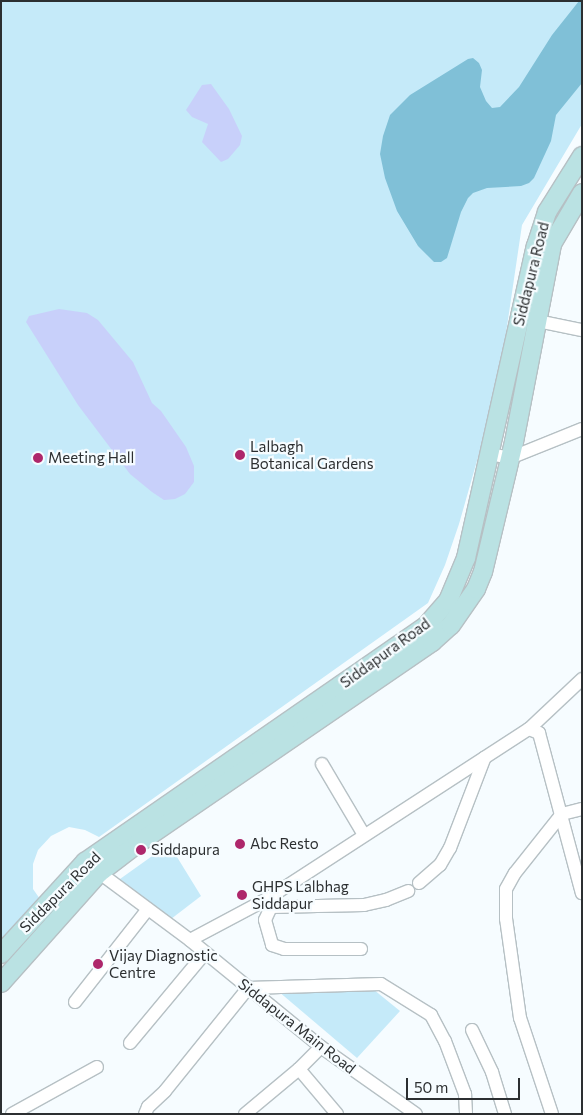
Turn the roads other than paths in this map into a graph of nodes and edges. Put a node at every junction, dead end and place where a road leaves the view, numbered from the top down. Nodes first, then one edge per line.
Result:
1 (582, 156) edge
2 (582, 193) edge
3 (538, 321) junction
4 (582, 330) edge
5 (582, 429) edge
6 (490, 454) junction
7 (510, 458) junction
8 (582, 679) edge
9 (530, 729) junction
10 (485, 757) junction
11 (322, 764) dead end
12 (582, 808) edge
13 (562, 814) junction
14 (364, 835) junction
15 (85, 862) junction
16 (99, 873) junction
17 (419, 883) dead end
18 (408, 891) dead end
19 (582, 893) edge
20 (266, 905) junction
21 (148, 909) junction
22 (190, 940) junction
23 (361, 949) dead end
24 (205, 953) junction
25 (1, 954) edge
26 (1, 983) edge
27 (248, 988) junction
28 (75, 1002) dead end
29 (472, 1030) dead end
30 (130, 1043) dead end
31 (321, 1047) junction
32 (97, 1067) dead end
33 (299, 1069) junction
34 (12, 1114) edge
35 (146, 1114) edge
36 (245, 1114) edge
37 (337, 1114) edge
38 (416, 1114) edge
39 (466, 1114) edge
40 (506, 1114) edge
41 (552, 1114) edge

1 - 6 main road, Siddapura Road
2 - 3 main road, Siddapura Road
3 - 4 street
3 - 7 main road, Siddapura Road
5 - 7 street
6 - 7 street
6 - 15 main road, Siddapura Road
7 - 16 main road, Siddapura Road
8 - 9 street
9 - 10 street
9 - 13 street
10 - 14 street
10 - 17 street
11 - 14 street
12 - 13 street
13 - 19 street
13 - 41 street
14 - 20 street
15 - 16 street, Siddapura Main Road
15 - 25 main road, Siddapura Road
16 - 21 street, Siddapura Main Road
16 - 26 main road, Siddapura Road
18 - 20 street
20 - 22 street
20 - 23 street
21 - 22 street, Siddapura Main Road
21 - 28 street
22 - 24 street, Siddapura Main Road
24 - 27 street, Siddapura Main Road
24 - 30 street
27 - 31 street, Siddapura Main Road
27 - 35 street
27 - 39 street
29 - 40 street
31 - 33 street
31 - 38 street, Siddapura Main Road
32 - 34 street
33 - 36 street
33 - 37 street

